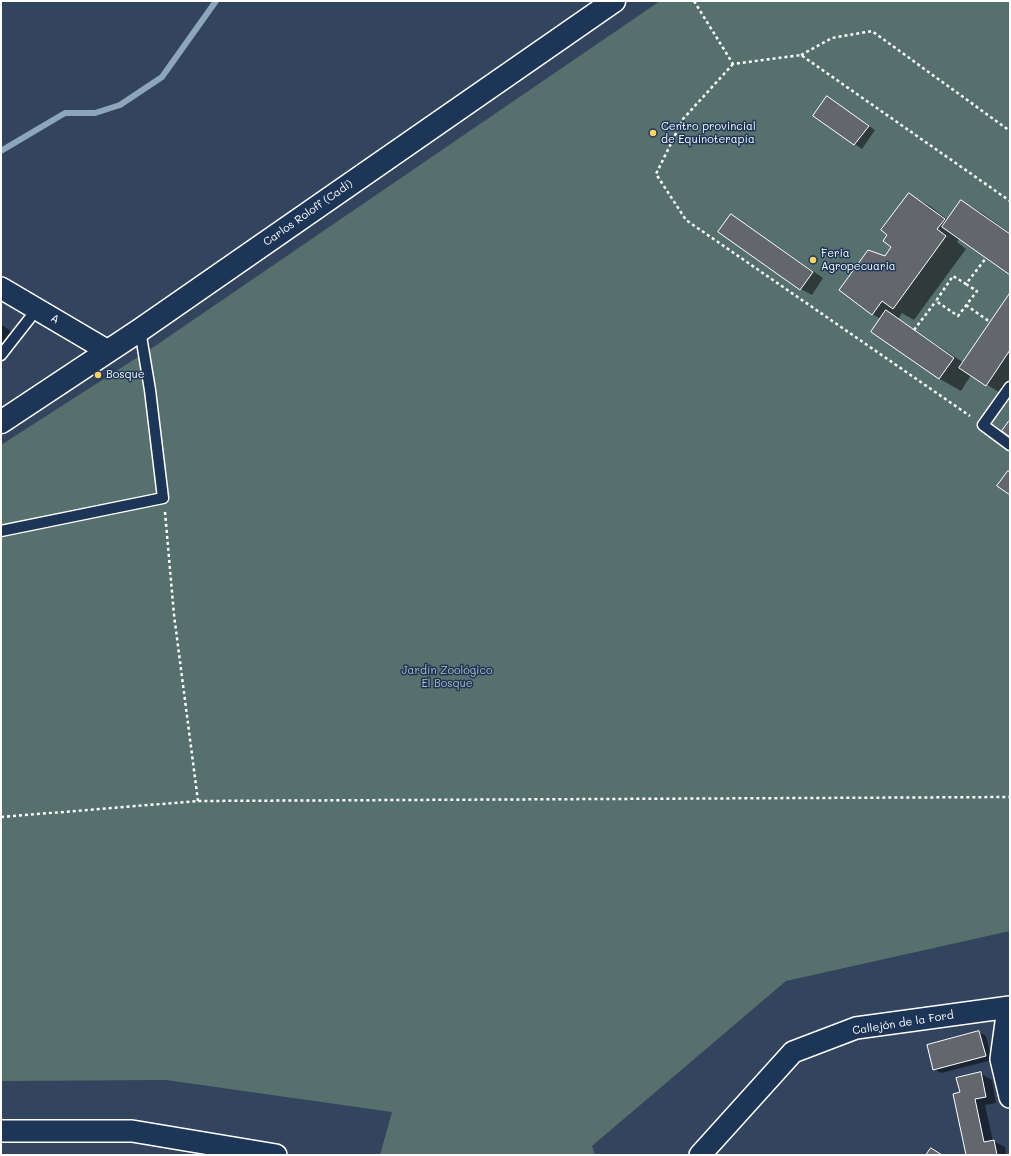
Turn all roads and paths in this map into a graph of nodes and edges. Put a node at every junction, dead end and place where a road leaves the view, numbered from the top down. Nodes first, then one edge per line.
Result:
1 (614, 1) edge
2 (694, 1) edge
3 (801, 55) junction
4 (733, 64) junction
5 (1010, 131) edge
6 (1010, 201) edge
7 (986, 258) dead end
8 (966, 284) junction
9 (1, 288) edge
10 (936, 301) junction
11 (966, 305) junction
12 (37, 309) junction
13 (990, 322) dead end
14 (140, 330) junction
15 (914, 330) dead end
16 (108, 351) junction
17 (1, 355) edge
18 (1010, 387) edge
19 (1, 422) edge
20 (983, 426) junction
21 (1010, 445) edge
22 (163, 498) junction
23 (1, 531) edge
24 (1010, 797) edge
25 (198, 801) junction
26 (1, 817) edge
27 (1009, 1008) edge
28 (1010, 1097) edge
29 (1, 1131) edge
30 (276, 1155) edge
31 (700, 1155) edge

1 - 14 street, Carlos Roloff (Cadí)
2 - 4 path
3 - 4 path
3 - 5 path
3 - 6 path
4 - 20 path
7 - 8 path
8 - 10 path
8 - 11 path
9 - 12 street, A
10 - 11 path
10 - 15 path
11 - 13 path
12 - 16 street, A
12 - 17 lane
14 - 16 street, Carlos Roloff (Cadí)
14 - 22 lane
16 - 19 street, Carlos Roloff (Cadí)
18 - 20 lane
20 - 21 lane
22 - 23 lane
22 - 25 path
24 - 25 path
25 - 26 path
27 - 28 street
27 - 31 street, Callejón de la Ford
29 - 30 street

